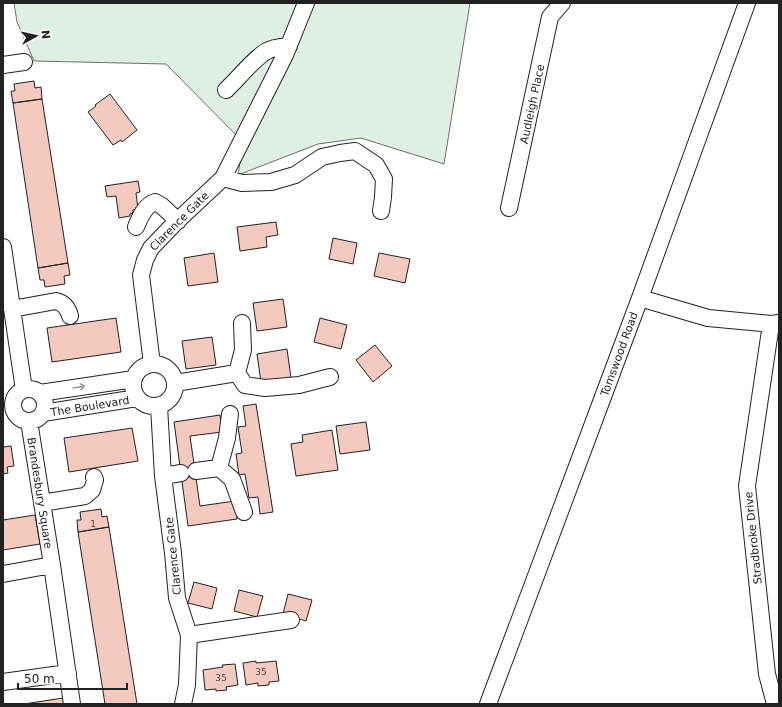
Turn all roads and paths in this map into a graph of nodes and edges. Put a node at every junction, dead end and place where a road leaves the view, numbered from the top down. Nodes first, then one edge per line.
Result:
1 (306, 3) edge
2 (562, 3) edge
3 (747, 3) edge
4 (289, 46) junction
5 (24, 62) dead end
6 (3, 65) edge
7 (226, 90) dead end
8 (223, 178) junction
9 (509, 208) dead end
10 (381, 211) dead end
11 (178, 221) junction
12 (136, 227) dead end
13 (3, 247) edge
14 (640, 298) junction
15 (12, 309) junction
16 (70, 316) dead end
17 (242, 323) dead end
18 (775, 324) edge
19 (152, 364) junction
20 (237, 373) junction
21 (330, 377) dead end
22 (134, 378) junction
23 (175, 383) junction
24 (40, 393) junction
25 (14, 395) edge
26 (137, 398) junction
27 (159, 406) junction
28 (43, 413) junction
29 (230, 414) dead end
30 (17, 419) edge
31 (219, 468) junction
32 (163, 476) junction
33 (94, 477) dead end
34 (42, 503) junction
35 (244, 512) dead end
36 (52, 565) junction
37 (3, 574) edge
38 (291, 620) dead end
39 (189, 635) junction
40 (68, 673) junction
41 (3, 682) edge
42 (72, 704) edge
43 (182, 704) edge
44 (488, 704) edge
45 (776, 704) edge

1 - 4 street, Clarence Gate
2 - 9 street, Audleigh Place
3 - 14 street, Tomswood Road
4 - 7 street
4 - 8 street, Clarence Gate
5 - 6 street
8 - 10 street
8 - 11 street, Clarence Gate
11 - 12 street
11 - 19 street, Clarence Gate
13 - 15 street
14 - 18 street
14 - 44 street, Tomswood Road
15 - 16 street
15 - 25 street
17 - 20 street
18 - 45 street, Stradbroke Drive
19 - 22 street
19 - 23 street
20 - 21 street
20 - 23 street
24 -> 22 street, The Boulevard
22 - 26 street
23 - 27 street
24 - 25 street
24 - 28 street
25 - 30 street
26 - 27 street
26 - 28 street, The Boulevard
27 - 32 street, Clarence Gate
28 - 30 street
29 - 31 street
30 - 34 street, Brandesbury Square
31 - 32 street
31 - 35 street
32 - 39 street, Clarence Gate
33 - 34 street
34 - 36 street, Brandesbury Square
36 - 37 street
36 - 40 street, Brandesbury Square
38 - 39 street
39 - 43 street, Clarence Gate
40 - 41 street
40 - 42 street, Brandesbury Square

